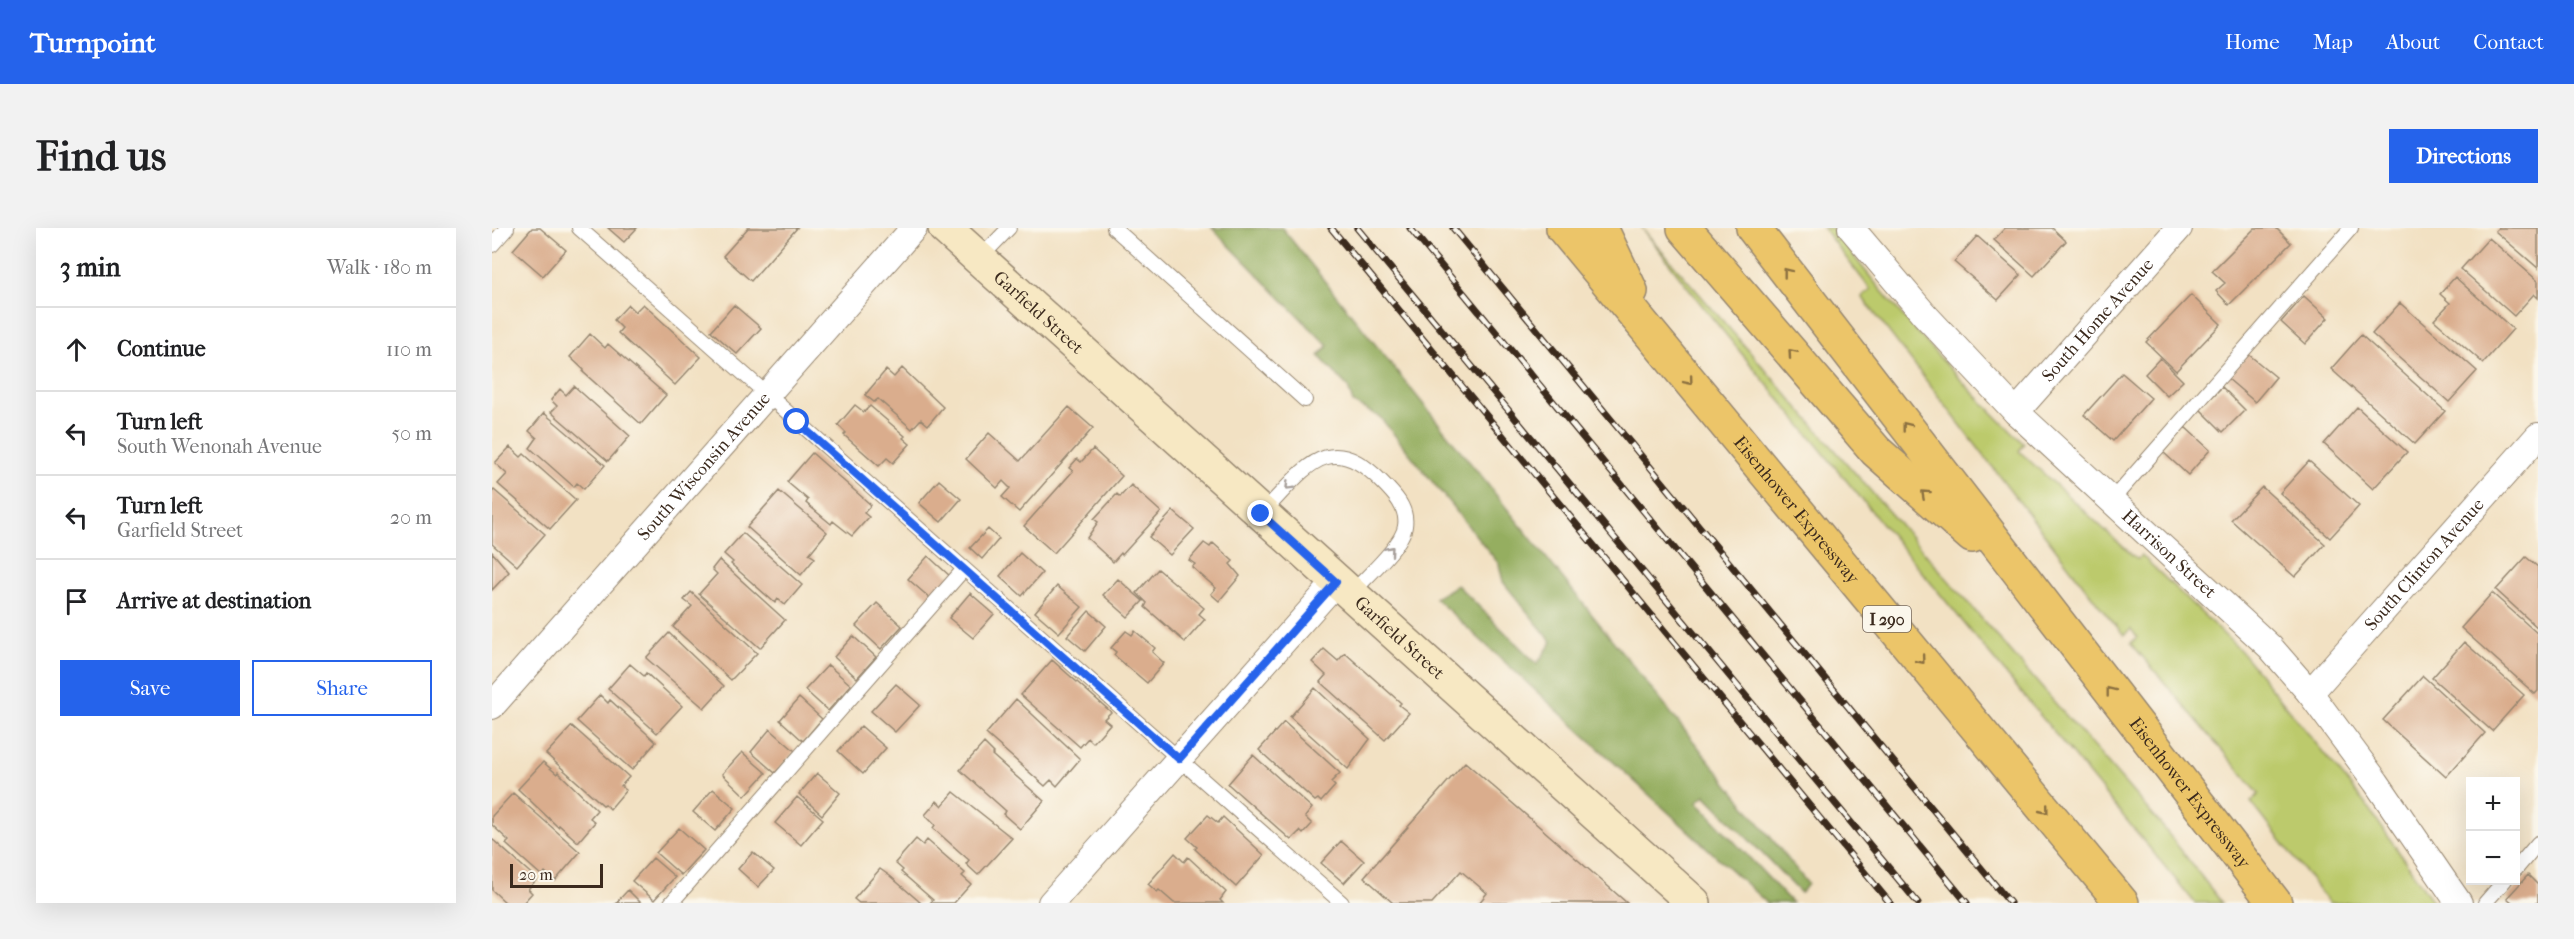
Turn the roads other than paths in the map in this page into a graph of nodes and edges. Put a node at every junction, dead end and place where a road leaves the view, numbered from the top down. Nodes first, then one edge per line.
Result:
1 (507, 228) edge
2 (579, 228) edge
3 (914, 228) edge
4 (945, 228) edge
5 (1009, 228) edge
6 (1114, 228) edge
7 (1563, 228) edge
8 (1601, 228) edge
9 (1684, 228) edge
10 (1753, 228) edge
11 (2179, 228) edge
12 (2351, 228) edge
13 (1854, 229) edge
14 (492, 245) edge
15 (979, 259) junction
16 (1652, 336) junction
17 (767, 395) junction
18 (1305, 399) dead end
19 (2016, 412) junction
20 (2538, 436) edge
21 (2111, 501) junction
22 (1261, 514) junction
23 (964, 569) junction
24 (1344, 588) junction
25 (2032, 589) junction
26 (2310, 693) junction
27 (492, 706) edge
28 (1179, 759) junction
29 (2538, 843) edge
30 (2520, 864) edge
31 (2501, 885) edge
32 (671, 903) edge
33 (1051, 903) edge
34 (1342, 903) edge
35 (1694, 903) edge
36 (2122, 903) edge
37 (2275, 903) edge
38 (2459, 903) edge
39 (2485, 903) edge

1 - 14 lane
2 - 17 lane
3 - 17 street, South Wisconsin Avenue
4 - 15 street, Garfield Street
5 - 15 lane
6 - 18 lane
7 - 16 highway, Eisenhower Expressway / I 290
8 - 16 highway
25 -> 9 highway
25 -> 10 highway, Eisenhower Expressway
11 - 19 street, South Home Avenue
12 - 21 lane
13 - 19 street, Harrison Street
15 - 22 street, Garfield Street
16 -> 36 highway, Eisenhower Expressway / I 290
17 - 23 lane
17 - 27 street, South Wisconsin Avenue
19 - 21 street, Harrison Street
20 - 26 street, South Clinton Avenue
21 - 26 street, Harrison Street
22 - 24 street, Garfield Street
24 -> 22 lane
23 - 28 lane
23 - 32 lane
24 - 28 street
24 - 35 street, Garfield Street
37 -> 25 highway, Eisenhower Expressway
26 - 38 street, Harrison Street
28 - 33 street
28 - 34 lane
29 - 30 lane
31 - 39 lane

